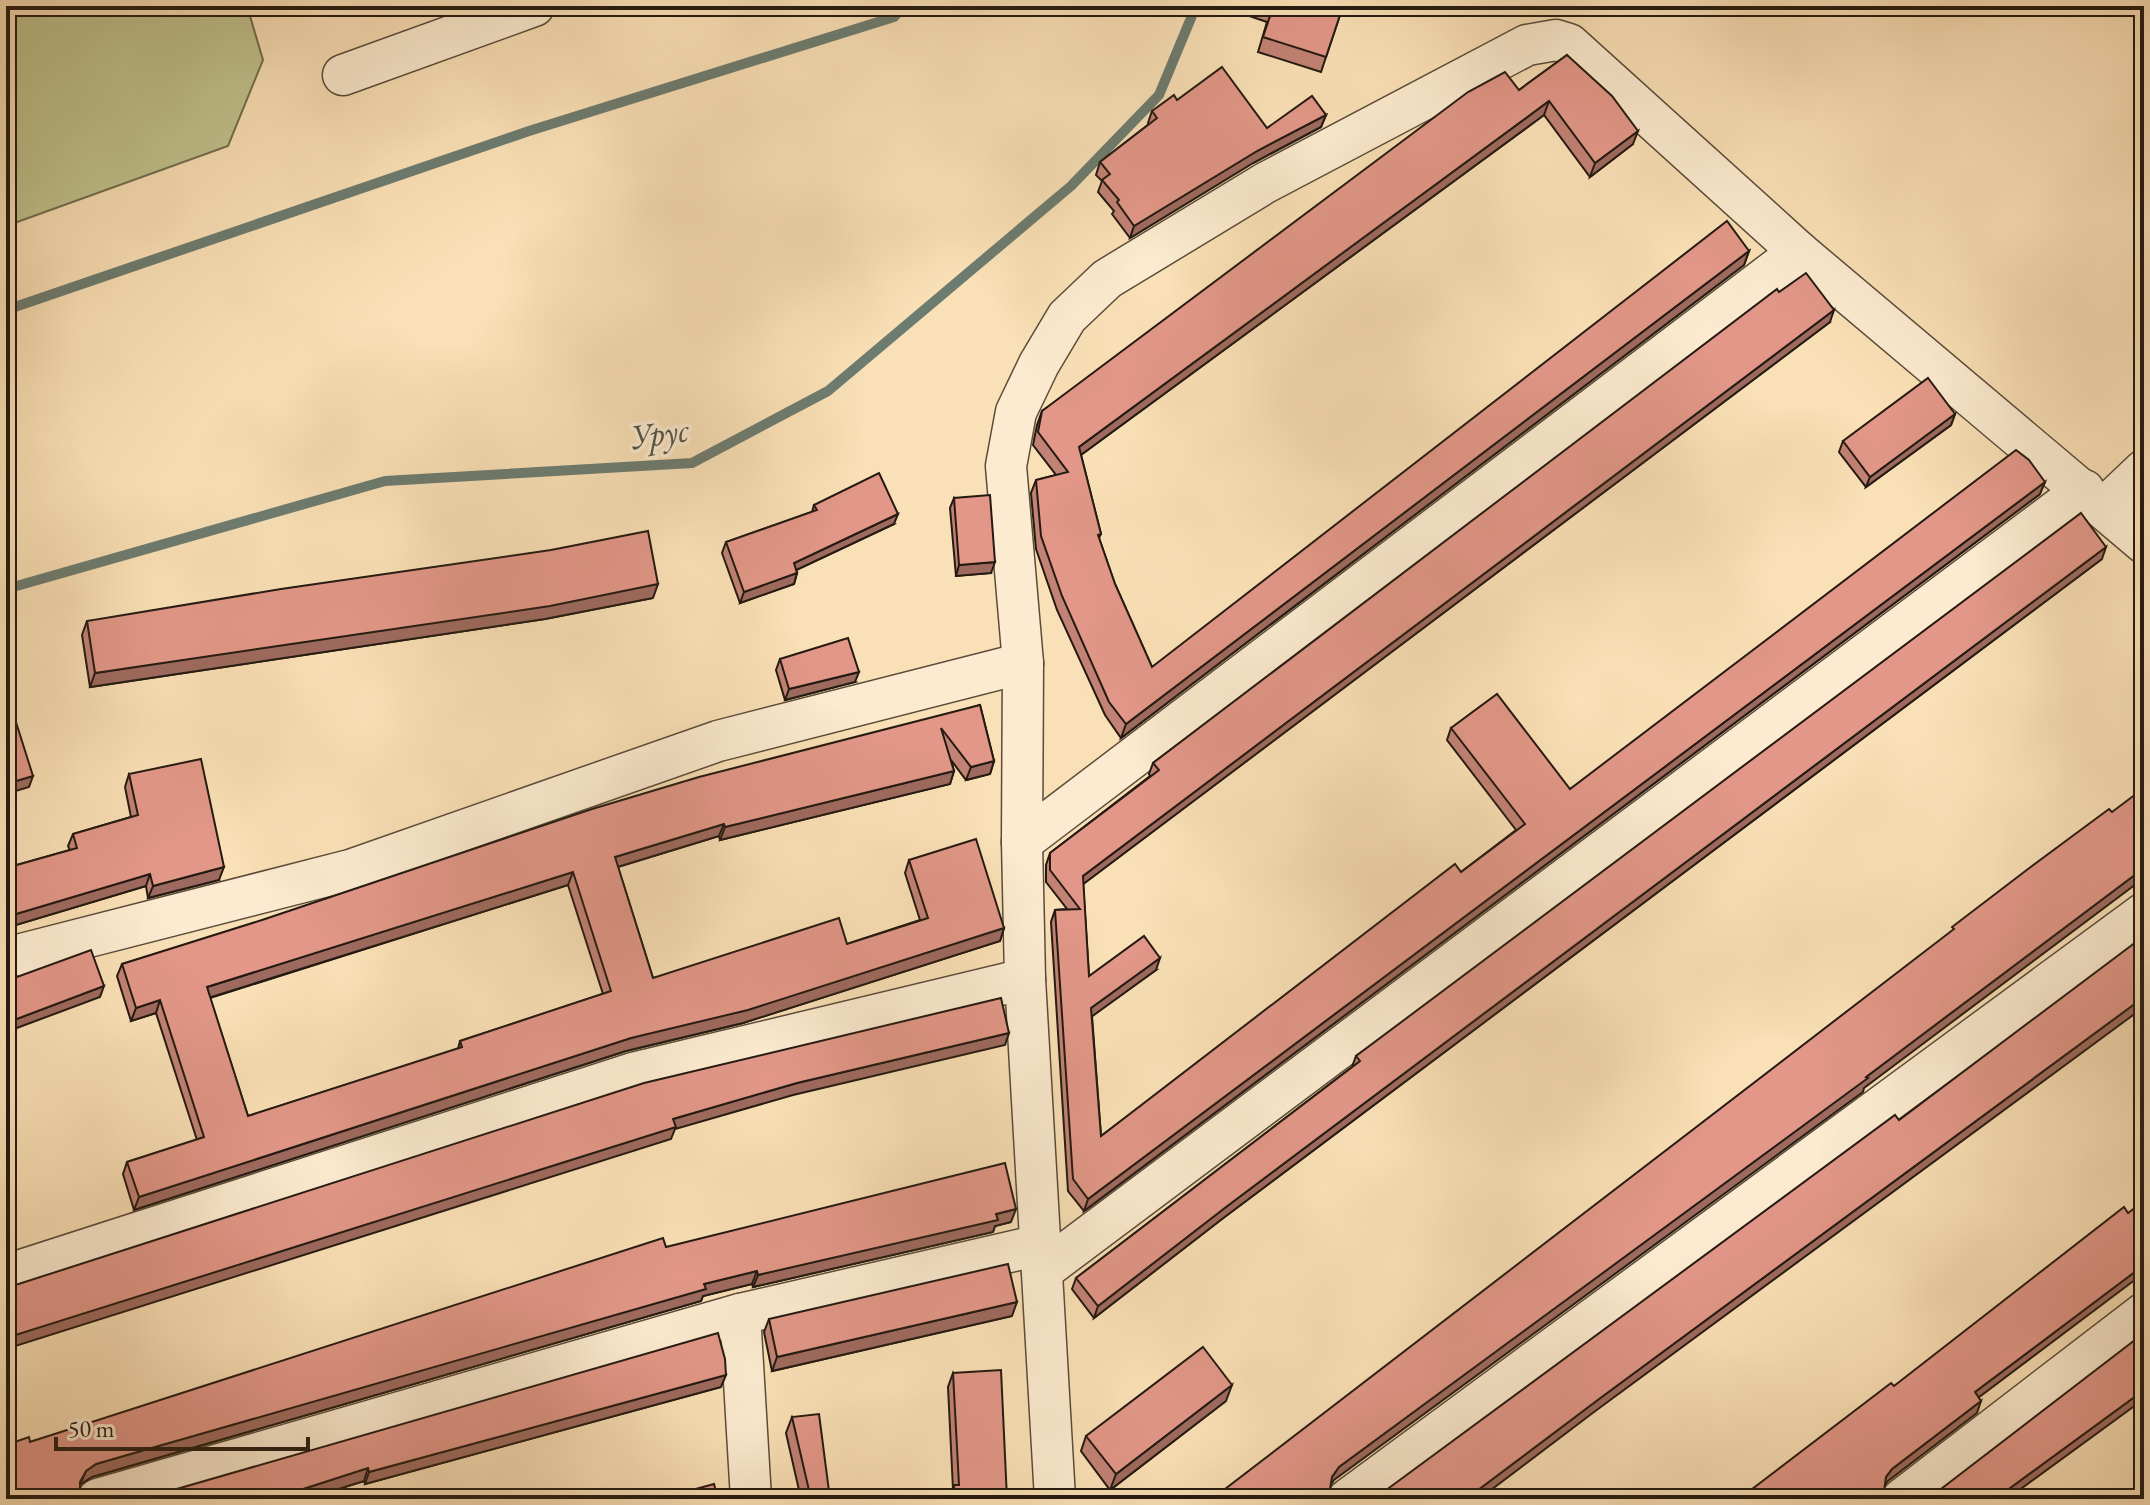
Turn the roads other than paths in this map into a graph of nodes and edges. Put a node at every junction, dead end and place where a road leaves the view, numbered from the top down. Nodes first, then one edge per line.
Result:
1 (534, 6) edge
2 (343, 75) dead end
3 (1799, 252) junction
4 (2144, 470) edge
5 (2094, 499) junction
6 (2144, 543) edge
7 (1023, 663) junction
8 (1022, 842) junction
9 (2144, 913) edge
10 (6, 958) edge
11 (1025, 979) junction
12 (1041, 1258) junction
13 (6, 1275) edge
14 (2144, 1313) edge
15 (740, 1314) junction
16 (98, 1499) edge
17 (751, 1499) edge
18 (1055, 1499) edge
19 (1348, 1499) edge
20 (1902, 1499) edge

1 - 2 street
3 - 5 street
3 - 7 street
3 - 8 street
4 - 5 street
5 - 6 street
5 - 12 street
7 - 8 street
7 - 10 street
8 - 11 street
9 - 19 street
11 - 12 street
11 - 13 street
12 - 15 street
12 - 18 street
14 - 20 street
15 - 16 street
15 - 17 street

